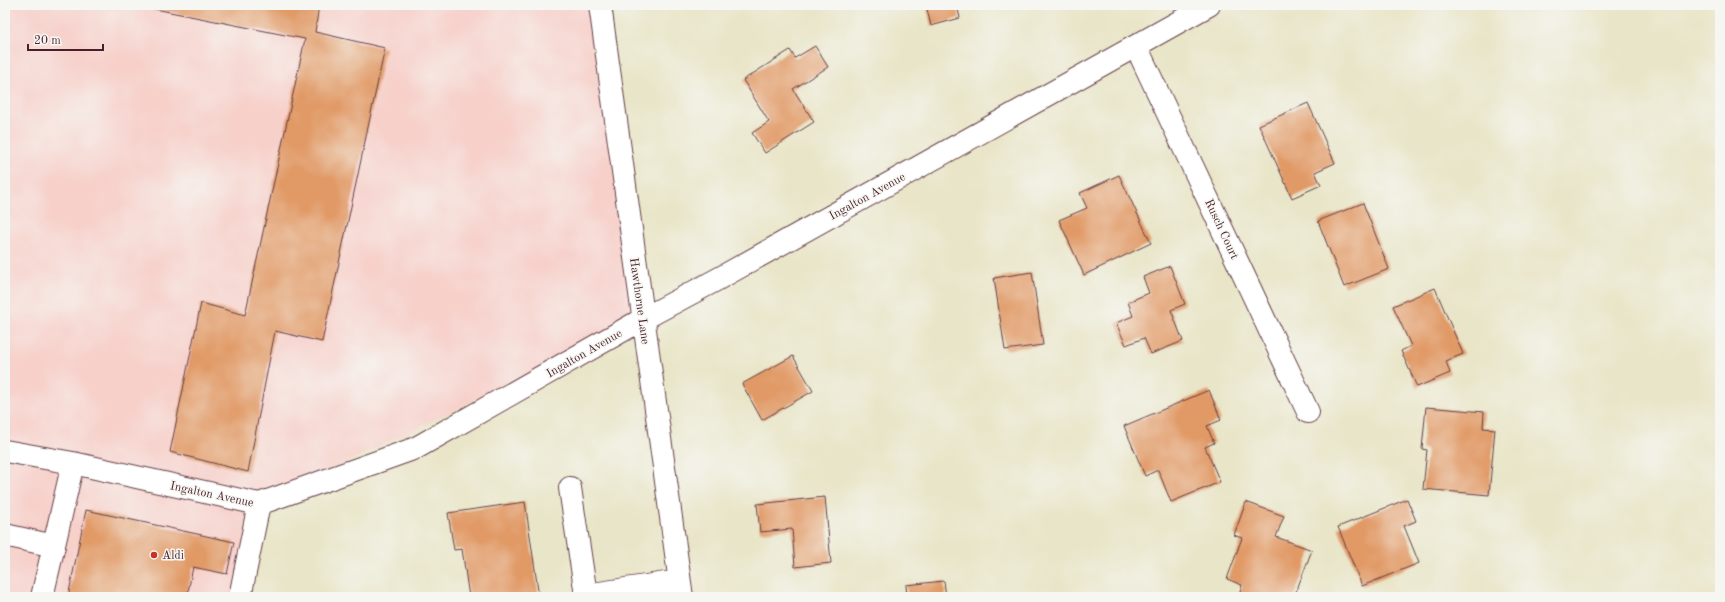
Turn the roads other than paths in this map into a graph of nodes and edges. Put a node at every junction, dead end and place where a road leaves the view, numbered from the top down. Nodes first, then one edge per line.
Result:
1 (600, 5) edge
2 (1209, 5) edge
3 (1136, 46) junction
4 (643, 319) junction
5 (1308, 412) dead end
6 (5, 451) edge
7 (73, 463) junction
8 (570, 488) dead end
9 (260, 504) junction
10 (5, 535) edge
11 (54, 546) junction
12 (681, 589) edge
13 (42, 597) edge
14 (240, 597) edge

1 - 4 street, Hawthorne Lane
2 - 3 street, Ingalton Avenue
3 - 4 street, Ingalton Avenue
3 - 5 street, Rusch Court
4 - 9 street, Ingalton Avenue
4 - 12 street, Hawthorne Lane
6 - 7 street, Ingalton Avenue
7 - 9 street, Ingalton Avenue
7 - 11 street
8 - 12 street
9 - 14 street
10 - 11 street
11 - 13 street

